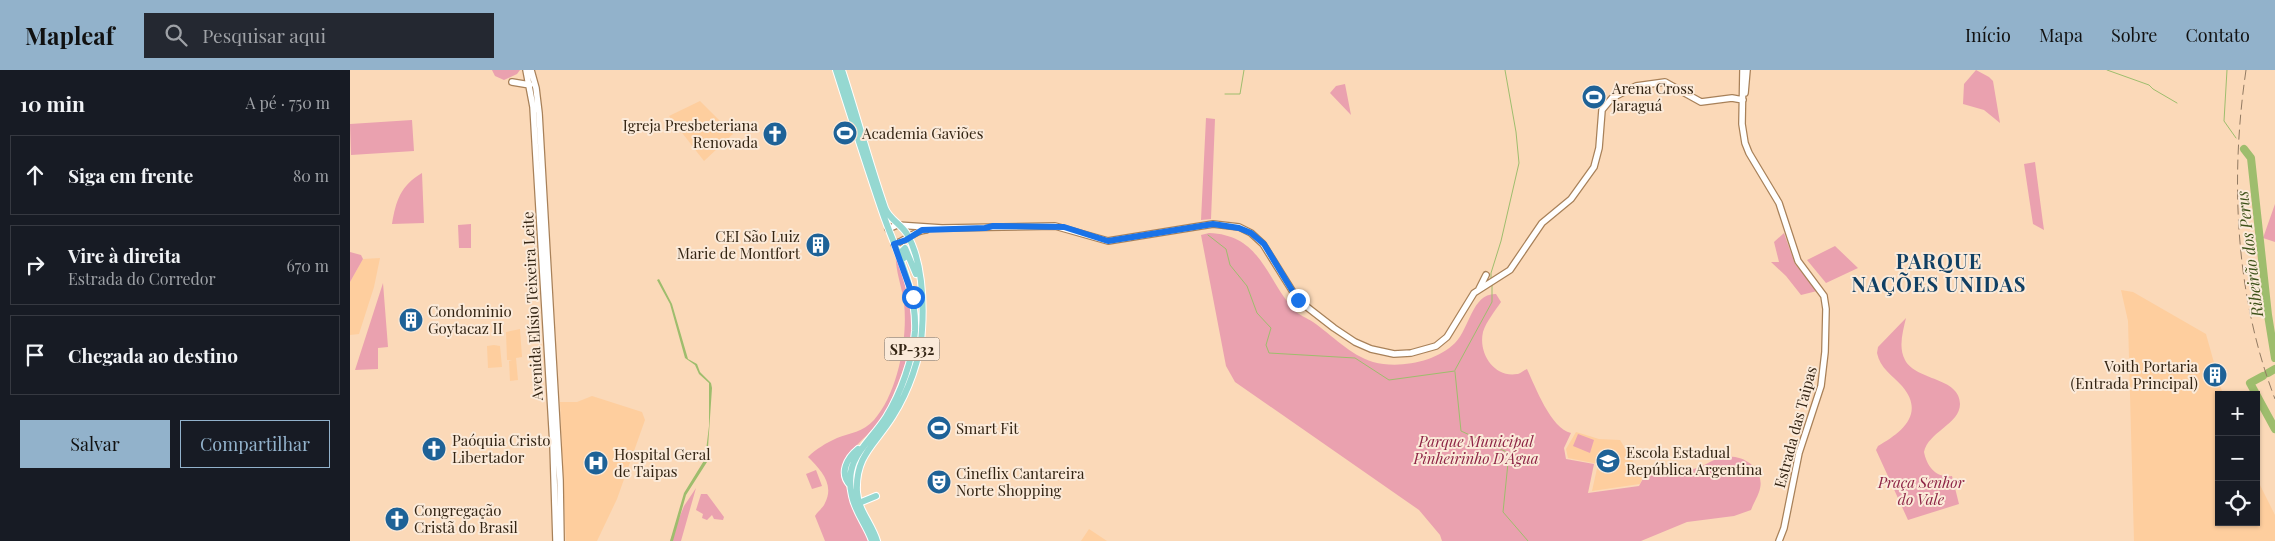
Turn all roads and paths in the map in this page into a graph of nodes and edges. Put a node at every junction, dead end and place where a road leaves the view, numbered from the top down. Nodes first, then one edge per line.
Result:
1 (526, 70) edge
2 (531, 70) edge
3 (836, 70) edge
4 (842, 70) edge
5 (1743, 70) edge
6 (1747, 70) edge
7 (512, 82) dead end
8 (530, 85) junction
9 (1742, 100) junction
10 (901, 225) junction
11 (993, 226) junction
12 (888, 229) junction
13 (909, 238) junction
14 (894, 244) junction
15 (1486, 275) dead end
16 (920, 284) junction
17 (908, 287) junction
18 (1479, 289) junction
19 (854, 487) junction
20 (876, 496) dead end
21 (859, 503) junction
22 (556, 541) edge
23 (561, 541) edge
24 (872, 541) edge
25 (877, 541) edge
26 (1779, 541) edge

1 - 8 main road, Avenida Elísio Teixeira Leite
2 - 23 main road, Avenida Elísio Teixeira Leite
3 - 12 main road, SP-332
4 - 10 main road, SP-332
5 - 9 main road, Estrada das Taipas
6 - 9 main road, Estrada das Taipas
7 - 8 main road
8 - 22 main road, Avenida Elísio Teixeira Leite
9 - 18 main road
9 - 26 main road, Estrada das Taipas
10 - 11 main road
10 - 12 main road
10 - 13 main road, SP-332
11 - 13 main road
11 - 18 main road
12 - 14 main road, SP-332
13 - 14 main road
13 - 16 main road, SP-332
14 - 17 main road, SP-332
15 - 18 main road
16 - 17 main road
16 - 19 main road, SP-332
17 - 19 main road, SP-332
19 - 21 main road, SP-332
19 - 24 main road, SP-332
20 - 21 main road
21 - 25 main road, SP-332

